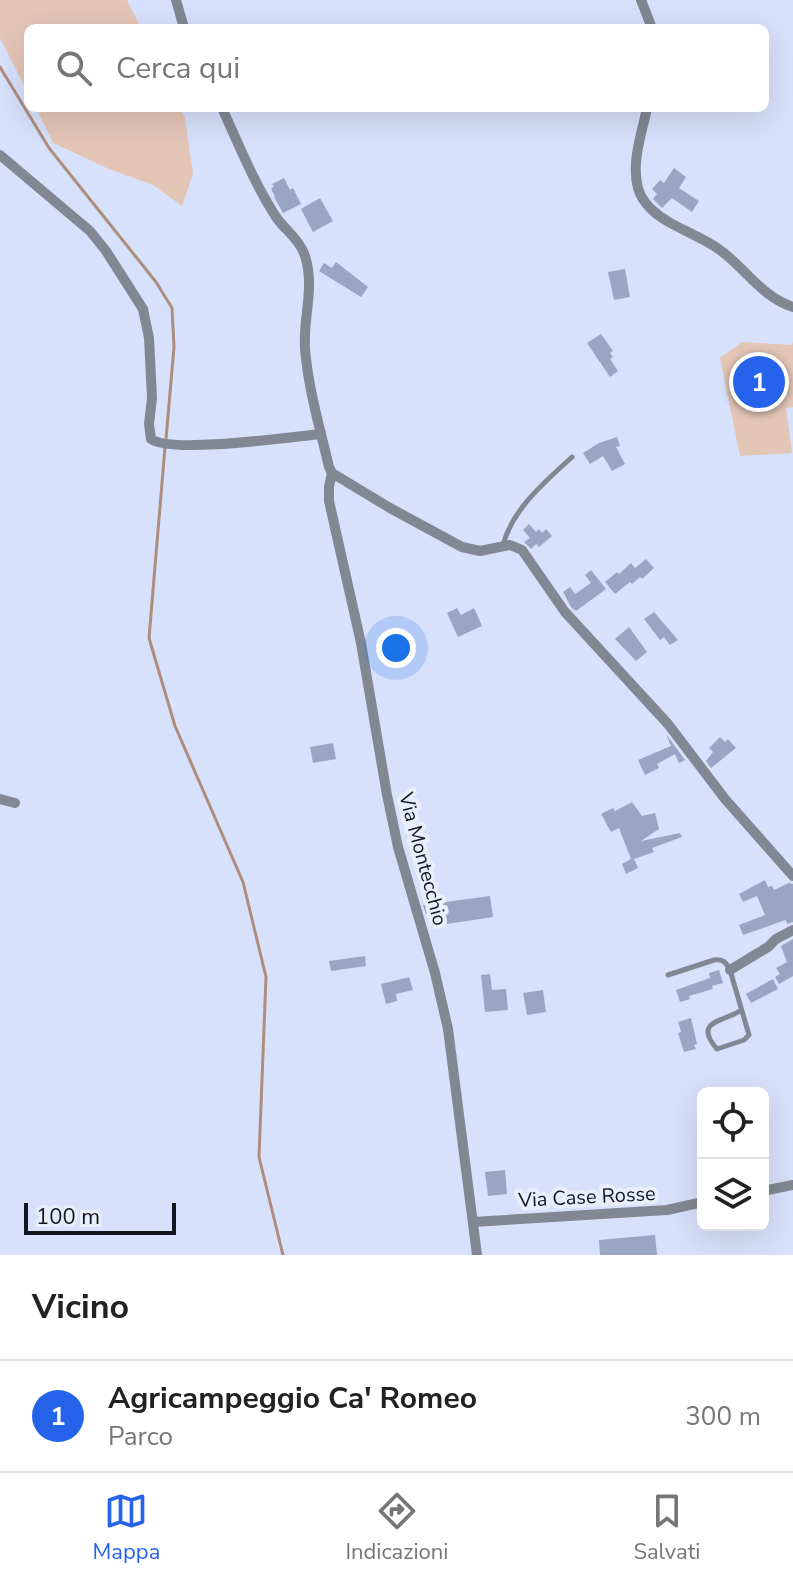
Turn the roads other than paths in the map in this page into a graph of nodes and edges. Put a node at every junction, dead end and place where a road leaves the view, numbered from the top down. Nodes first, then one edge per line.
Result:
1 (176, 0) edge
2 (641, 0) edge
3 (183, 24) edge
4 (650, 24) edge
5 (224, 112) edge
6 (646, 112) edge
7 (0, 155) edge
8 (793, 307) edge
9 (321, 434) junction
10 (572, 457) dead end
11 (332, 473) junction
12 (503, 546) junction
13 (0, 799) edge
14 (15, 803) dead end
15 (793, 876) edge
16 (793, 930) edge
17 (730, 970) junction
18 (668, 975) dead end
19 (741, 1010) junction
20 (793, 1185) edge
21 (769, 1190) edge
22 (697, 1203) edge
23 (473, 1222) junction
24 (477, 1255) edge

1 - 3 street
2 - 4 street
5 - 9 street, Via Montecchio
6 - 8 street
7 - 9 street
9 - 11 street, Via Montecchio
10 - 12 lane
11 - 12 street
11 - 23 street, Via Montecchio
12 - 15 street
13 - 14 street
16 - 17 street
17 - 18 lane
17 - 19 lane
19 - 19 lane
20 - 21 street
22 - 23 street, Via Case Rosse
23 - 24 street, Via Montecchio

